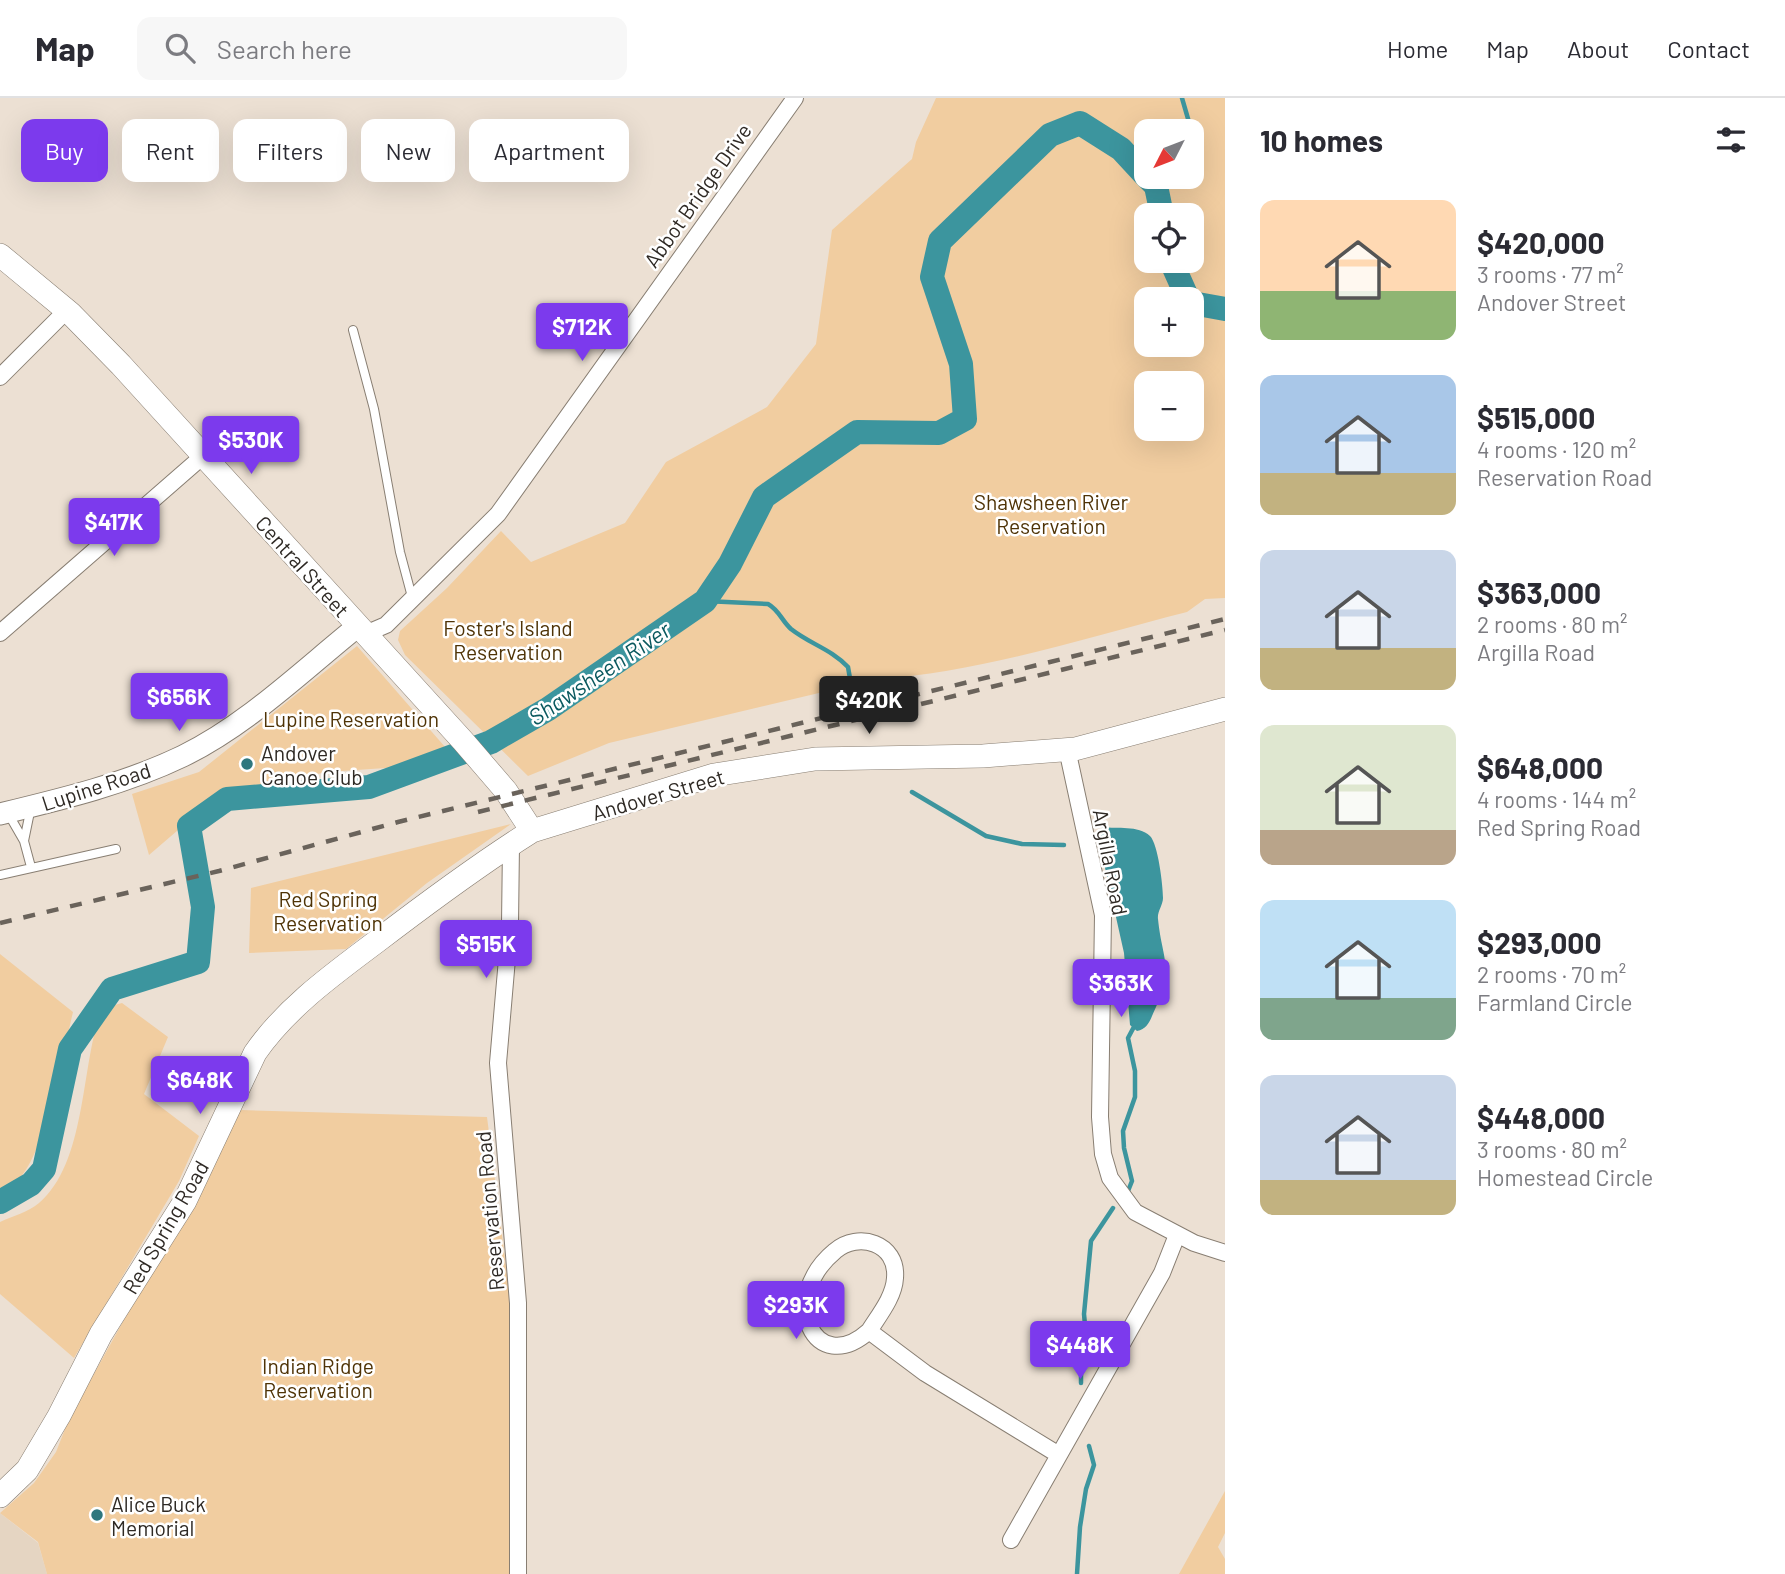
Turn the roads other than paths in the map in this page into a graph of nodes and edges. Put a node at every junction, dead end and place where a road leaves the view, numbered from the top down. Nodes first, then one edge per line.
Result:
1 (795, 98) edge
2 (0, 255) edge
3 (67, 310) junction
4 (354, 330) dead end
5 (0, 377) edge
6 (204, 456) junction
7 (412, 597) junction
8 (362, 630) junction
9 (0, 633) edge
10 (1224, 713) edge
11 (1067, 749) junction
12 (31, 807) junction
13 (4, 813) edge
14 (532, 831) junction
15 (24, 841) junction
16 (511, 844) junction
17 (116, 849) dead end
18 (32, 867) junction
19 (0, 875) edge
20 (1177, 1235) junction
21 (1225, 1253) edge
22 (869, 1331) junction
23 (1059, 1455) junction
24 (0, 1496) edge
25 (1011, 1540) dead end
26 (518, 1574) edge

1 - 7 street, Abbot Bridge Drive
2 - 3 main road, Central Street
3 - 5 street
3 - 6 main road, Central Street
4 - 7 lane
6 - 8 main road, Central Street
6 - 9 street
7 - 8 street, Abbot Bridge Drive
8 - 12 street, Lupine Road
8 - 14 main road, Central Street
10 - 11 main road, Andover Street
11 - 14 main road, Andover Street
11 - 20 street, Argilla Road
12 - 13 street, Lupine Road
12 - 15 lane
13 - 15 lane
14 - 16 main road, Andover Street
15 - 18 lane
16 - 24 main road, Red Spring Road
16 - 26 street, Reservation Road
17 - 18 lane
18 - 19 lane
20 - 21 street, Argilla Road
20 - 23 street
22 - 22 street
22 - 23 street
23 - 25 street

